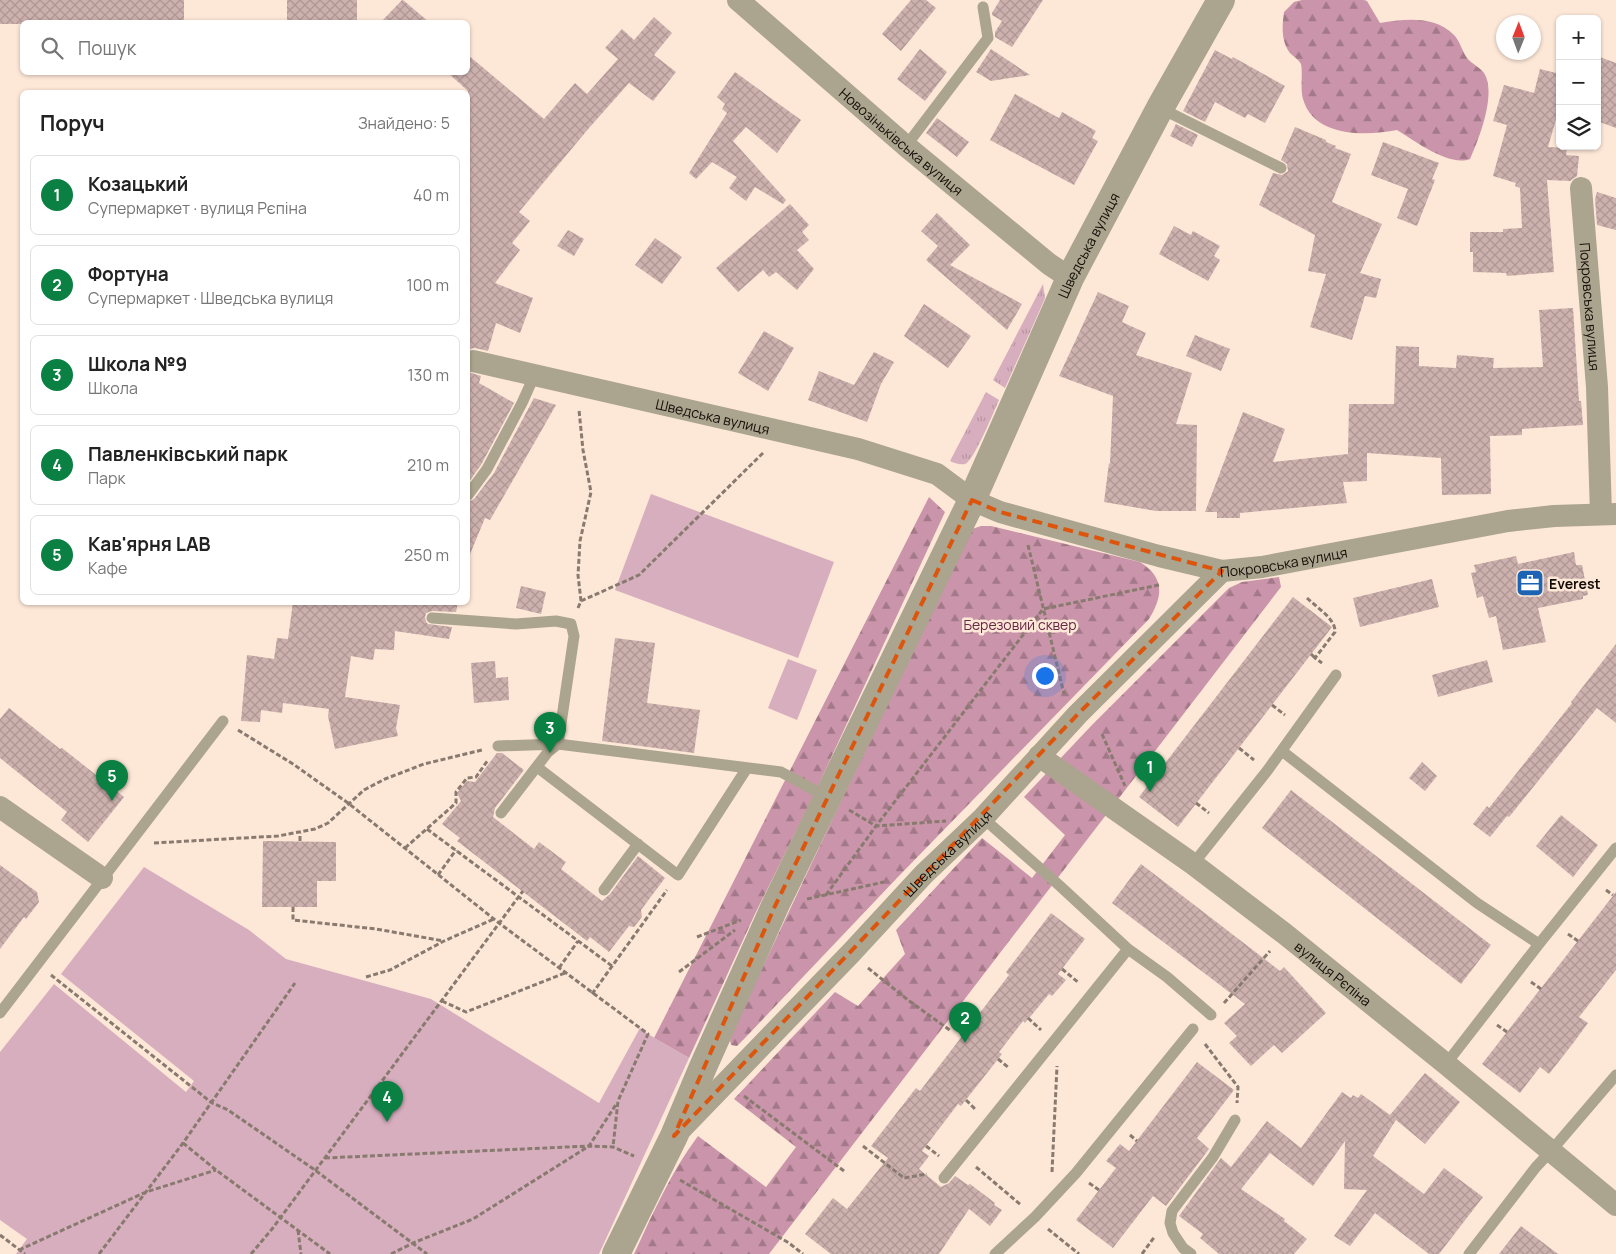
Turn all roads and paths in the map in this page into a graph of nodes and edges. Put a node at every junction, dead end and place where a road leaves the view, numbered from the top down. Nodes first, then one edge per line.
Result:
1 (738, 0) edge
2 (1221, 0) edge
3 (983, 7) dead end
4 (1160, 108) junction
5 (906, 146) junction
6 (1281, 168) dead end
7 (1581, 188) dead end
8 (1070, 278) junction
9 (470, 363) edge
10 (535, 374) junction
11 (574, 385) junction
12 (780, 431) junction
13 (470, 492) edge
14 (972, 500) junction
15 (1609, 514) edge
16 (1028, 544) dead end
17 (1222, 571) junction
18 (1159, 585) dead end
19 (1307, 598) dead end
20 (581, 601) junction
21 (1043, 609) junction
22 (432, 618) dead end
23 (571, 624) junction
24 (1311, 654) dead end
25 (1315, 658) junction
26 (1336, 675) joint
27 (1066, 703) dead end
28 (223, 721) joint
29 (1102, 734) dead end
30 (558, 744) junction
31 (498, 746) junction
32 (1282, 751) junction
33 (1039, 756) junction
34 (537, 767) junction
35 (747, 768) junction
36 (1126, 788) dead end
37 (827, 797) junction
38 (348, 803) junction
39 (0, 807) edge
40 (501, 813) dead end
41 (983, 818) junction
42 (876, 826) junction
43 (427, 829) junction
44 (300, 833) junction
45 (300, 842) dead end
46 (638, 844) junction
47 (128, 845) junction
48 (405, 848) junction
49 (1616, 848) edge
50 (456, 850) junction
51 (1193, 864) junction
52 (438, 874) junction
53 (924, 874) junction
54 (678, 875) junction
55 (102, 878) junction
56 (604, 890) dead end
57 (523, 891) dead end
58 (519, 898) junction
59 (293, 907) dead end
60 (494, 919) junction
61 (499, 923) junction
62 (1285, 934) junction
63 (696, 937) dead end
64 (444, 941) junction
65 (578, 941) junction
66 (1539, 944) junction
67 (1128, 949) junction
68 (851, 953) junction
69 (38, 964) junction
70 (612, 966) junction
71 (559, 968) junction
72 (679, 972) dead end
73 (565, 973) junction
74 (366, 977) dead end
75 (295, 983) dead end
76 (592, 994) junction
77 (442, 1001) junction
78 (0, 1013) edge
79 (1211, 1015) joint
80 (1194, 1029) joint
81 (951, 1031) dead end
82 (1059, 1034) junction
83 (1446, 1064) junction
84 (1616, 1075) edge
85 (740, 1093) dead end
86 (618, 1101) junction
87 (212, 1104) junction
88 (1235, 1120) joint
89 (674, 1136) junction
90 (183, 1143) junction
91 (589, 1146) junction
92 (863, 1146) dead end
93 (613, 1147) junction
94 (1551, 1151) junction
95 (962, 1155) junction
96 (325, 1158) junction
97 (658, 1168) junction
98 (216, 1170) junction
99 (315, 1170) junction
100 (844, 1171) dead end
101 (944, 1178) joint
102 (146, 1192) junction
103 (1050, 1201) junction
104 (1616, 1205) edge
105 (279, 1217) junction
106 (1035, 1217) junction
107 (298, 1230) junction
108 (0, 1235) edge
109 (413, 1243) junction
110 (19, 1250) junction
111 (25, 1254) edge
112 (100, 1254) edge
113 (251, 1254) edge
114 (301, 1254) edge
115 (330, 1254) edge
116 (392, 1254) edge
117 (427, 1254) edge
118 (616, 1254) edge
119 (803, 1254) edge
120 (994, 1254) edge
121 (1079, 1254) edge
122 (1191, 1254) edge
123 (1469, 1254) edge

1 - 5 street, Новозіньківська вулиця
2 - 4 street, Шведська вулиця
3 - 5 lane
4 - 6 lane
4 - 8 street, Шведська вулиця
5 - 8 street, Новозіньківська вулиця
7 - 15 street, Покровська вулиця
8 - 14 street, Шведська вулиця
9 - 10 street, Шведська вулиця
10 - 11 street, Шведська вулиця
10 - 13 lane
11 - 12 street, Шведська вулиця
11 - 20 path
12 - 14 street, Шведська вулиця
12 - 20 path
14 - 17 street, Покровська вулиця
14 - 37 street, Шведська вулиця
15 - 17 street, Покровська вулиця
16 - 21 path
17 - 33 street, Шведська вулиця
18 - 21 path
19 - 25 path
20 - 23 path
21 - 27 path
21 - 42 path
22 - 23 lane
23 - 30 lane
24 - 25 path
25 - 26 path
26 - 32 lane
28 - 38 path
28 - 47 lane
29 - 36 path
30 - 31 lane
30 - 34 lane
30 - 35 lane
31 - 38 path
31 - 43 path
32 - 51 lane
32 - 66 lane
33 - 41 street, Шведська вулиця
33 - 51 street, вулиця Рєпіна
34 - 40 lane
34 - 46 lane
35 - 37 lane
35 - 54 lane
37 - 42 path
37 - 89 street, Шведська вулиця
38 - 44 path
38 - 48 path
39 - 55 street
41 - 42 path
41 - 53 street, Шведська вулиця
41 - 67 lane
42 - 53 path
43 - 48 path
43 - 50 path
44 - 45 path
44 - 47 path
46 - 54 lane
46 - 56 lane
47 - 55 lane
48 - 52 path
49 - 66 lane
50 - 52 path
50 - 58 path
51 - 62 street, вулиця Рєпіна
52 - 60 path
53 - 68 street, Шведська вулиця
54 - 70 path
55 - 69 lane
57 - 58 path
58 - 61 path
58 - 65 path
59 - 64 path
60 - 61 path
60 - 64 path
61 - 71 path
61 - 77 path
62 - 79 path
62 - 83 street, вулиця Рєпіна
63 - 72 path
64 - 74 path
65 - 70 path
65 - 71 path
66 - 83 lane
67 - 79 lane
67 - 82 lane
68 - 81 path
68 - 89 street, Шведська вулиця
69 - 78 lane
69 - 87 path
70 - 76 path
71 - 73 path
73 - 76 path
73 - 77 path
75 - 87 path
76 - 86 path
77 - 96 path
80 - 88 path
80 - 103 lane
82 - 95 lane
82 - 103 path
83 - 94 street, вулиця Рєпіна
84 - 94 lane
85 - 100 path
86 - 91 path
86 - 93 path
87 - 90 path
87 - 99 path
88 - 122 lane
89 - 97 street, Шведська вулиця
90 - 98 path
90 - 102 path
91 - 93 path
91 - 96 path
91 - 109 path
92 - 101 path
93 - 97 path
94 - 104 street, вулиця Рєпіна
94 - 123 lane
95 - 101 lane
95 - 106 path
96 - 99 path
97 - 118 street, Шведська вулиця
97 - 119 path
98 - 102 path
98 - 105 path
99 - 105 path
99 - 109 path
102 - 110 path
102 - 112 path
103 - 106 lane
105 - 107 path
105 - 113 path
106 - 120 lane
106 - 121 path
107 - 114 path
107 - 115 path
108 - 110 path
109 - 116 path
109 - 117 path
110 - 111 path

